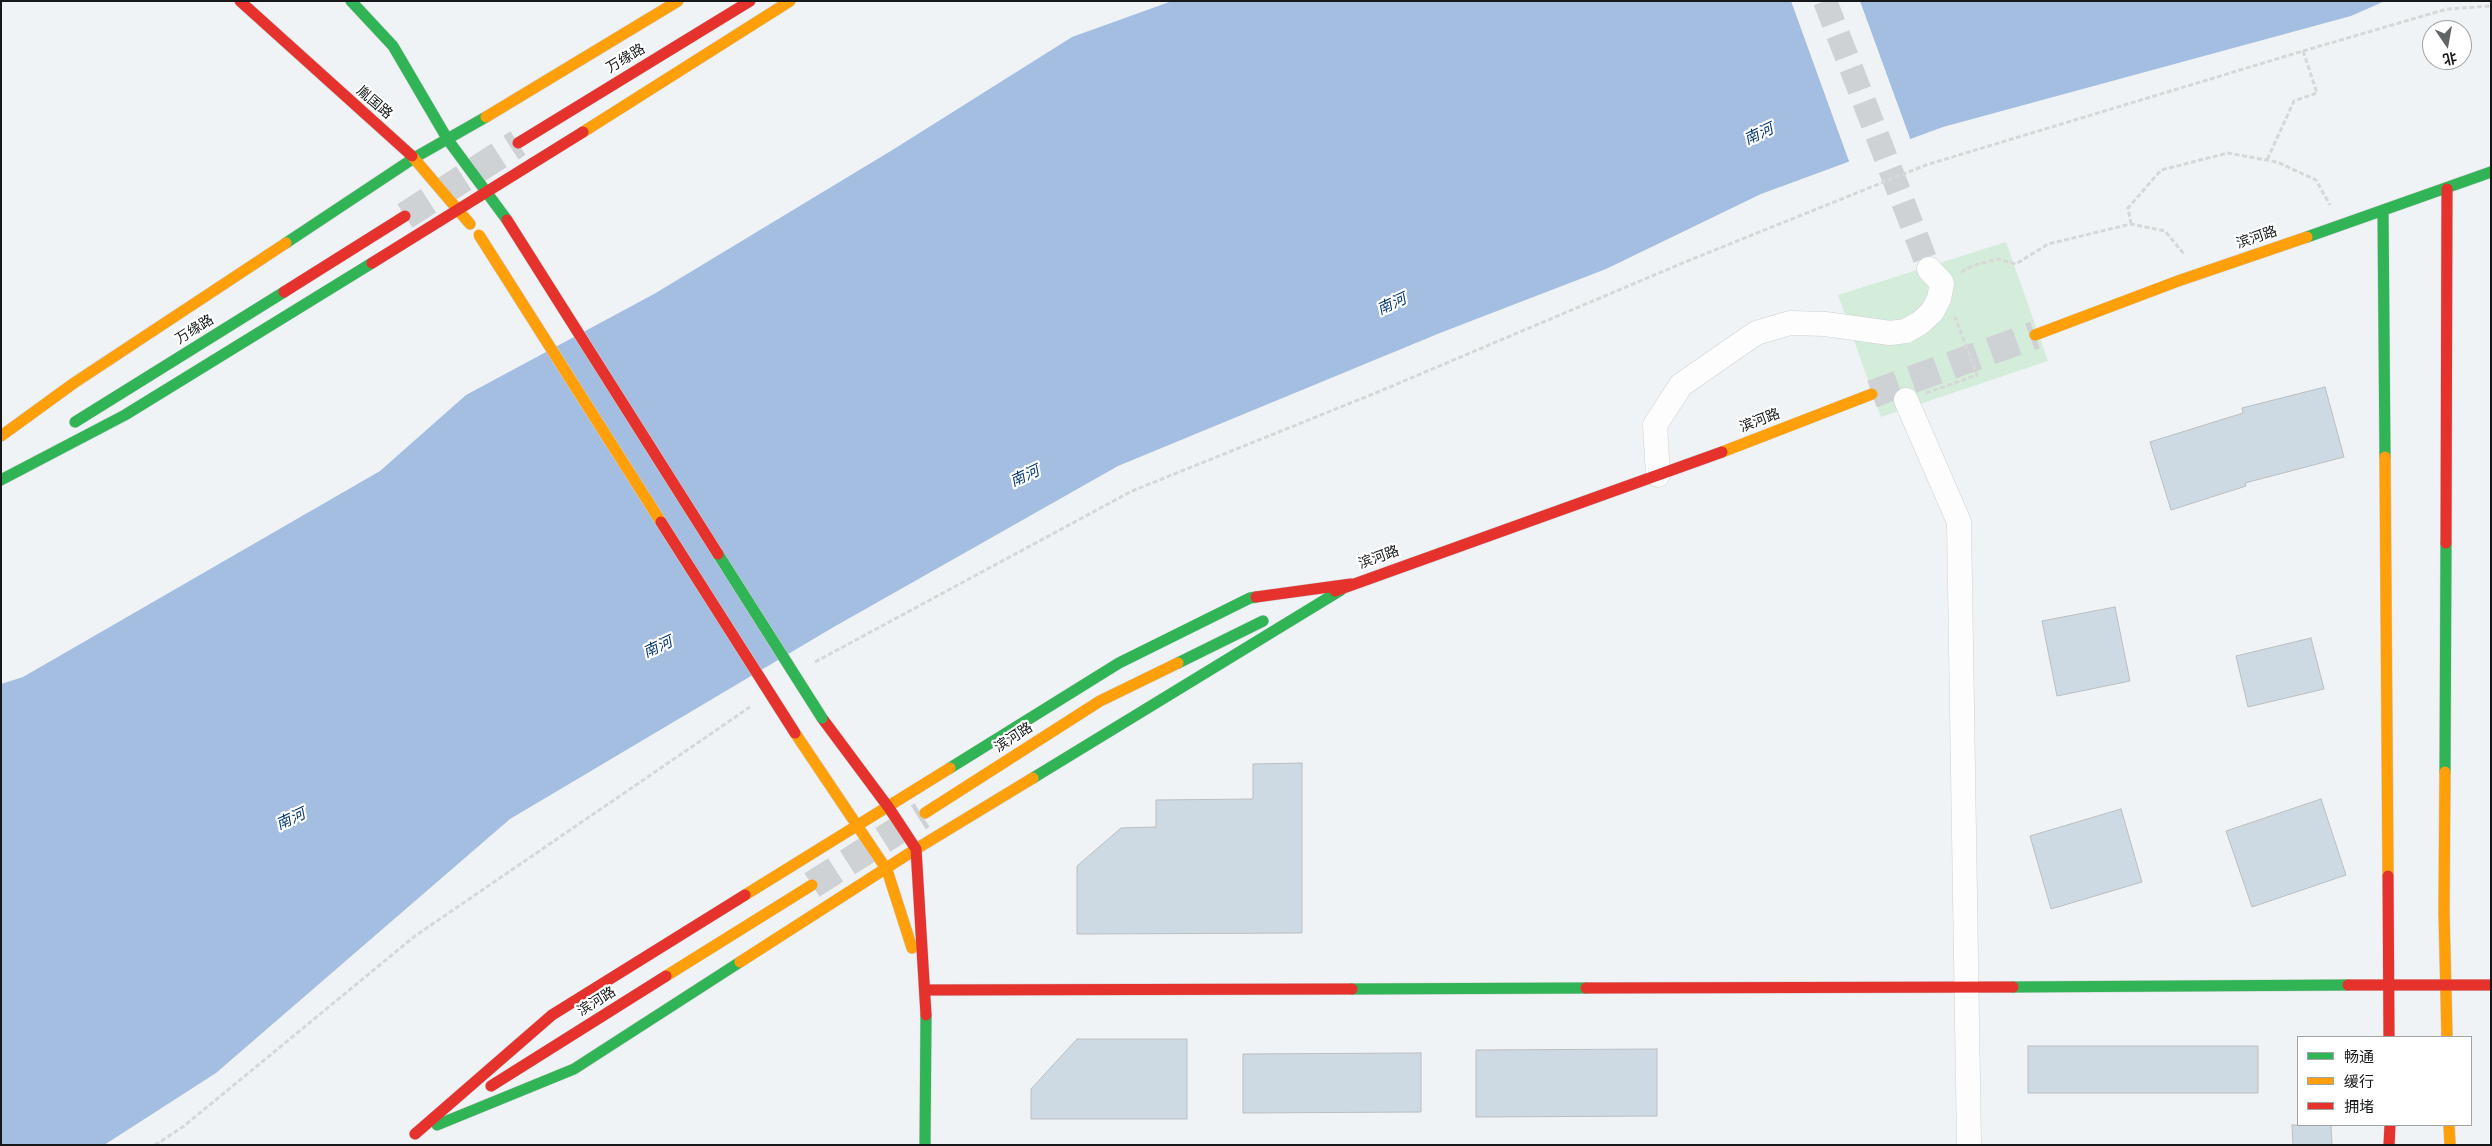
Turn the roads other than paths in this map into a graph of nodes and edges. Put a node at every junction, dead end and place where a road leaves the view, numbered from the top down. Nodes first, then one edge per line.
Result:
1 (240, 1) edge
2 (351, 1) edge
3 (678, 1) edge
4 (750, 1) edge
5 (790, 1) edge
6 (448, 140) junction
7 (518, 143) tunnel mouth
8 (414, 158) junction
9 (2491, 172) edge
10 (2447, 189) junction
11 (485, 191) junction
12 (459, 210) junction
13 (2383, 211) junction
14 (405, 216) tunnel mouth
15 (1936, 276) tunnel mouth
16 (2035, 335) tunnel mouth
17 (98, 394) dead end
18 (1872, 394) tunnel mouth
19 (1906, 400) road end
20 (65, 415) dead end
21 (66, 428) dead end
22 (1, 436) edge
23 (1658, 475) junction
24 (1, 480) edge
25 (1351, 584) junction
26 (889, 808) junction
27 (925, 812) tunnel mouth
28 (858, 825) junction
29 (916, 850) junction
30 (888, 870) junction
31 (812, 885) tunnel mouth
32 (2388, 985) junction
33 (2446, 985) junction
34 (2491, 985) edge
35 (1967, 988) junction
36 (926, 990) junction
37 (2389, 1036) edge
38 (2447, 1036) edge
39 (2390, 1126) edge
40 (2449, 1126) edge
41 (415, 1134) junction
42 (403, 1141) dead end
43 (926, 1145) edge
44 (1969, 1145) edge
45 (2390, 1145) edge
46 (2450, 1145) edge

1 - 8 street, 胤国路
2 - 6 street
3 - 6 street
4 - 7 street, 万缘路
5 - 11 street
6 - 8 street
6 - 11 street
8 - 12 street, 胤国路
8 - 22 street
9 - 10 street, 滨河路
10 - 13 street, 滨河路
10 - 33 street
11 - 12 street
11 - 26 street, bridge
12 - 24 street
12 - 28 street, 胤国路, bridge
13 - 16 street, 滨河路
13 - 32 street
14 - 21 street, 万缘路
15 - 23 street
17 - 20 street
18 - 23 street, 滨河路
19 - 35 street
23 - 25 street, 滨河路
25 - 26 street
25 - 27 street, 滨河路
25 - 29 street
26 - 28 street
26 - 29 street
28 - 30 street, 胤国路
28 - 41 street
29 - 30 street
29 - 36 street
30 - 36 street, 胤国路
30 - 41 street
31 - 41 street, 滨河路
32 - 33 street
32 - 35 street
32 - 37 street
33 - 34 street
33 - 38 street
35 - 36 street
35 - 44 street
36 - 43 street
39 - 45 street
40 - 46 street
41 - 42 street, 滨河路

